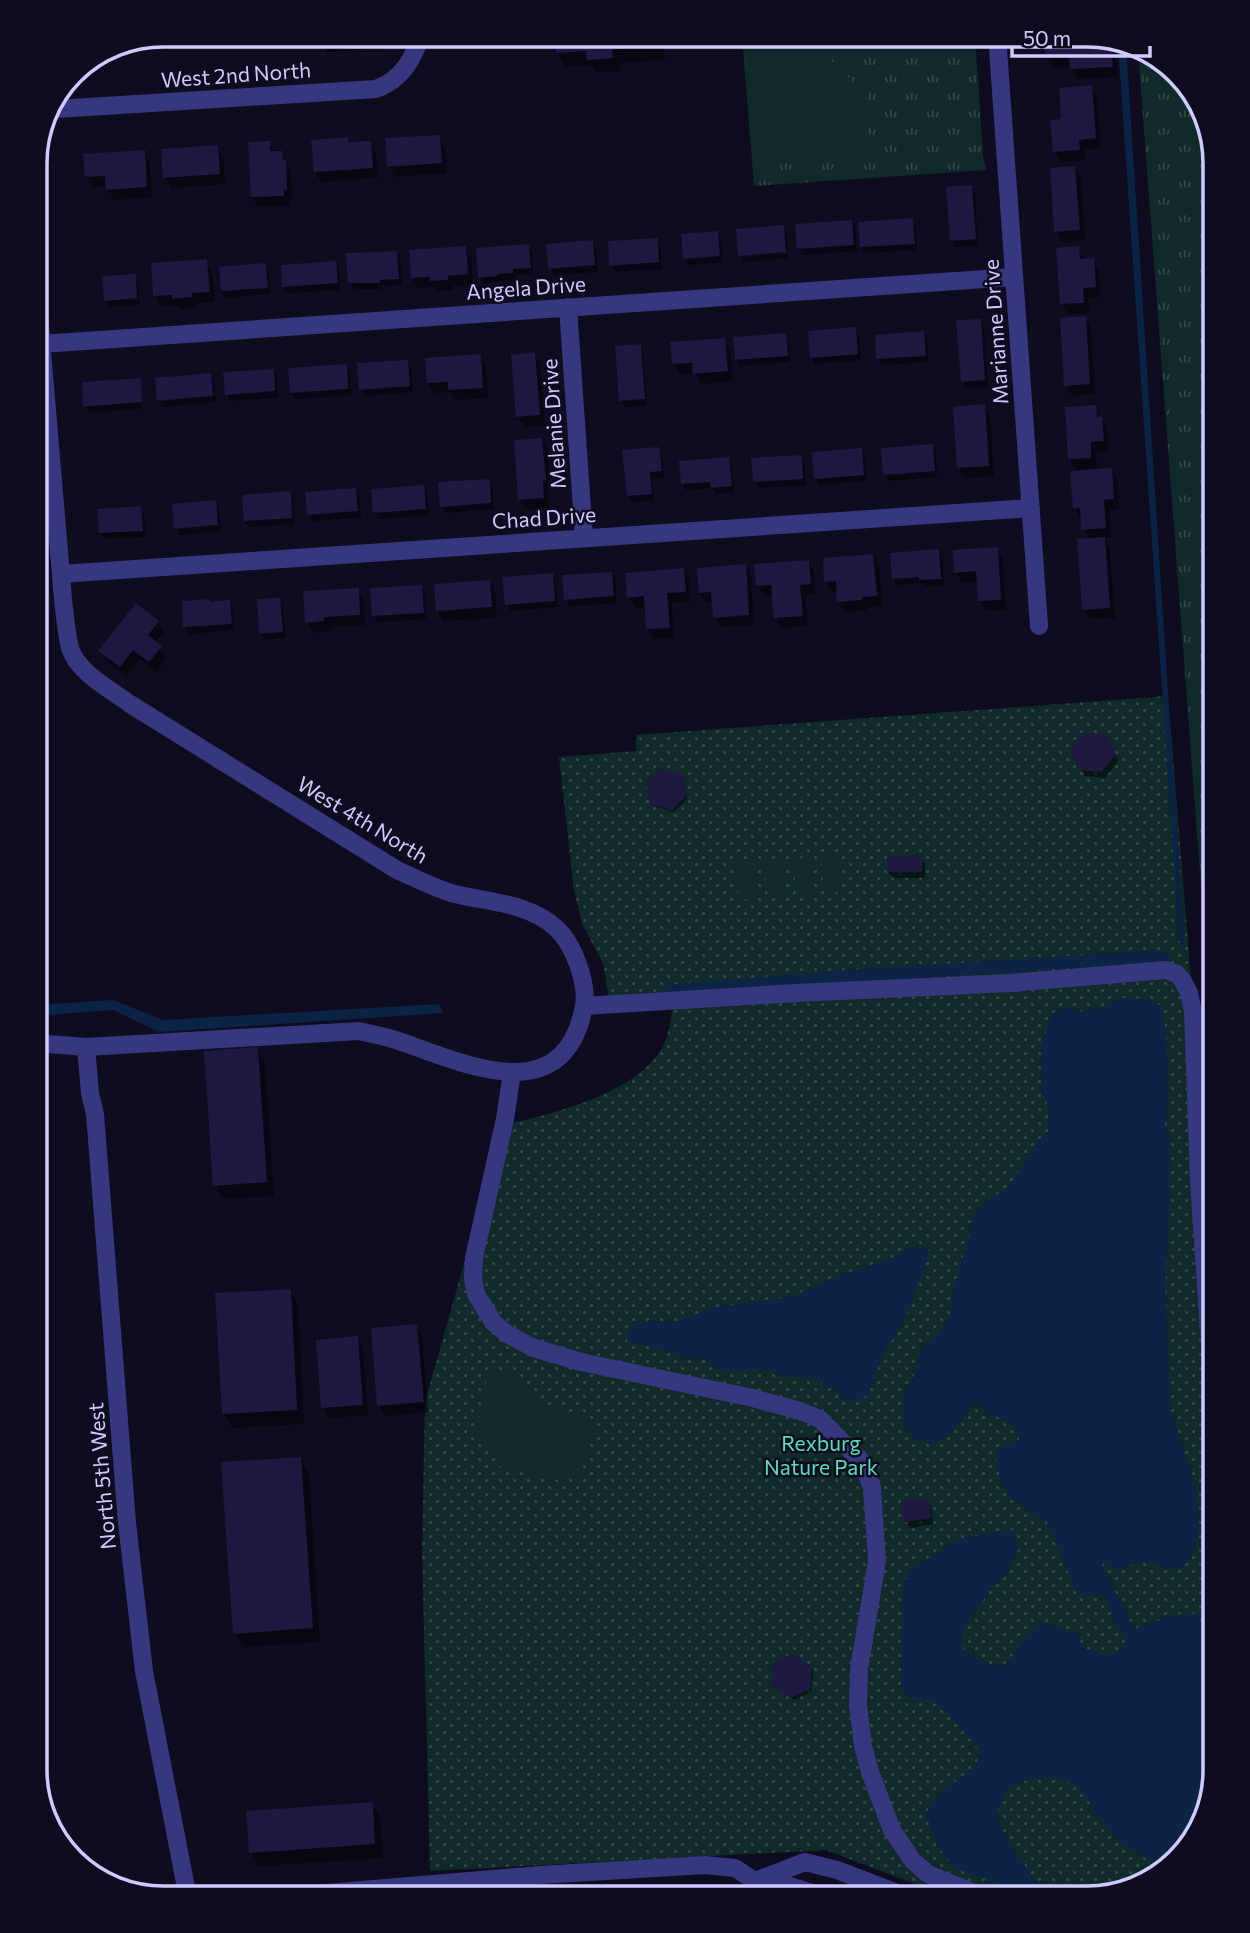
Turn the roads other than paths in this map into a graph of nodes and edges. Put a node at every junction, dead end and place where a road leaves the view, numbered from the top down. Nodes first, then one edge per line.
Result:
1 (417, 47) edge
2 (998, 47) edge
3 (62, 108) edge
4 (1014, 277) junction
5 (568, 307) junction
6 (47, 344) edge
7 (47, 413) edge
8 (1031, 508) junction
9 (584, 538) junction
10 (61, 574) junction
11 (1039, 626) dead end
12 (584, 1006) junction
13 (47, 1044) edge
14 (86, 1047) junction
15 (512, 1072) junction
16 (1203, 1242) edge
17 (755, 1881) junction
18 (186, 1886) edge
19 (409, 1886) edge
20 (790, 1886) edge
21 (879, 1886) edge
22 (958, 1886) edge

1 - 3 street, West 2nd North
2 - 4 street, Marianne Drive
4 - 5 street, Angela Drive
4 - 8 street, Marianne Drive
5 - 6 street, Angela Drive
5 - 9 street, Melanie Drive
7 - 10 street
8 - 9 street, Chad Drive
8 - 11 street, Marianne Drive
9 - 10 street, Chad Drive
10 - 12 street, West 4th North
12 - 15 street, West 4th North
12 - 16 street
13 - 14 street, West 4th North
14 - 15 street, West 4th North
14 - 18 street, North 5th West
15 - 22 street
17 - 19 street
17 - 20 street
17 - 21 street

